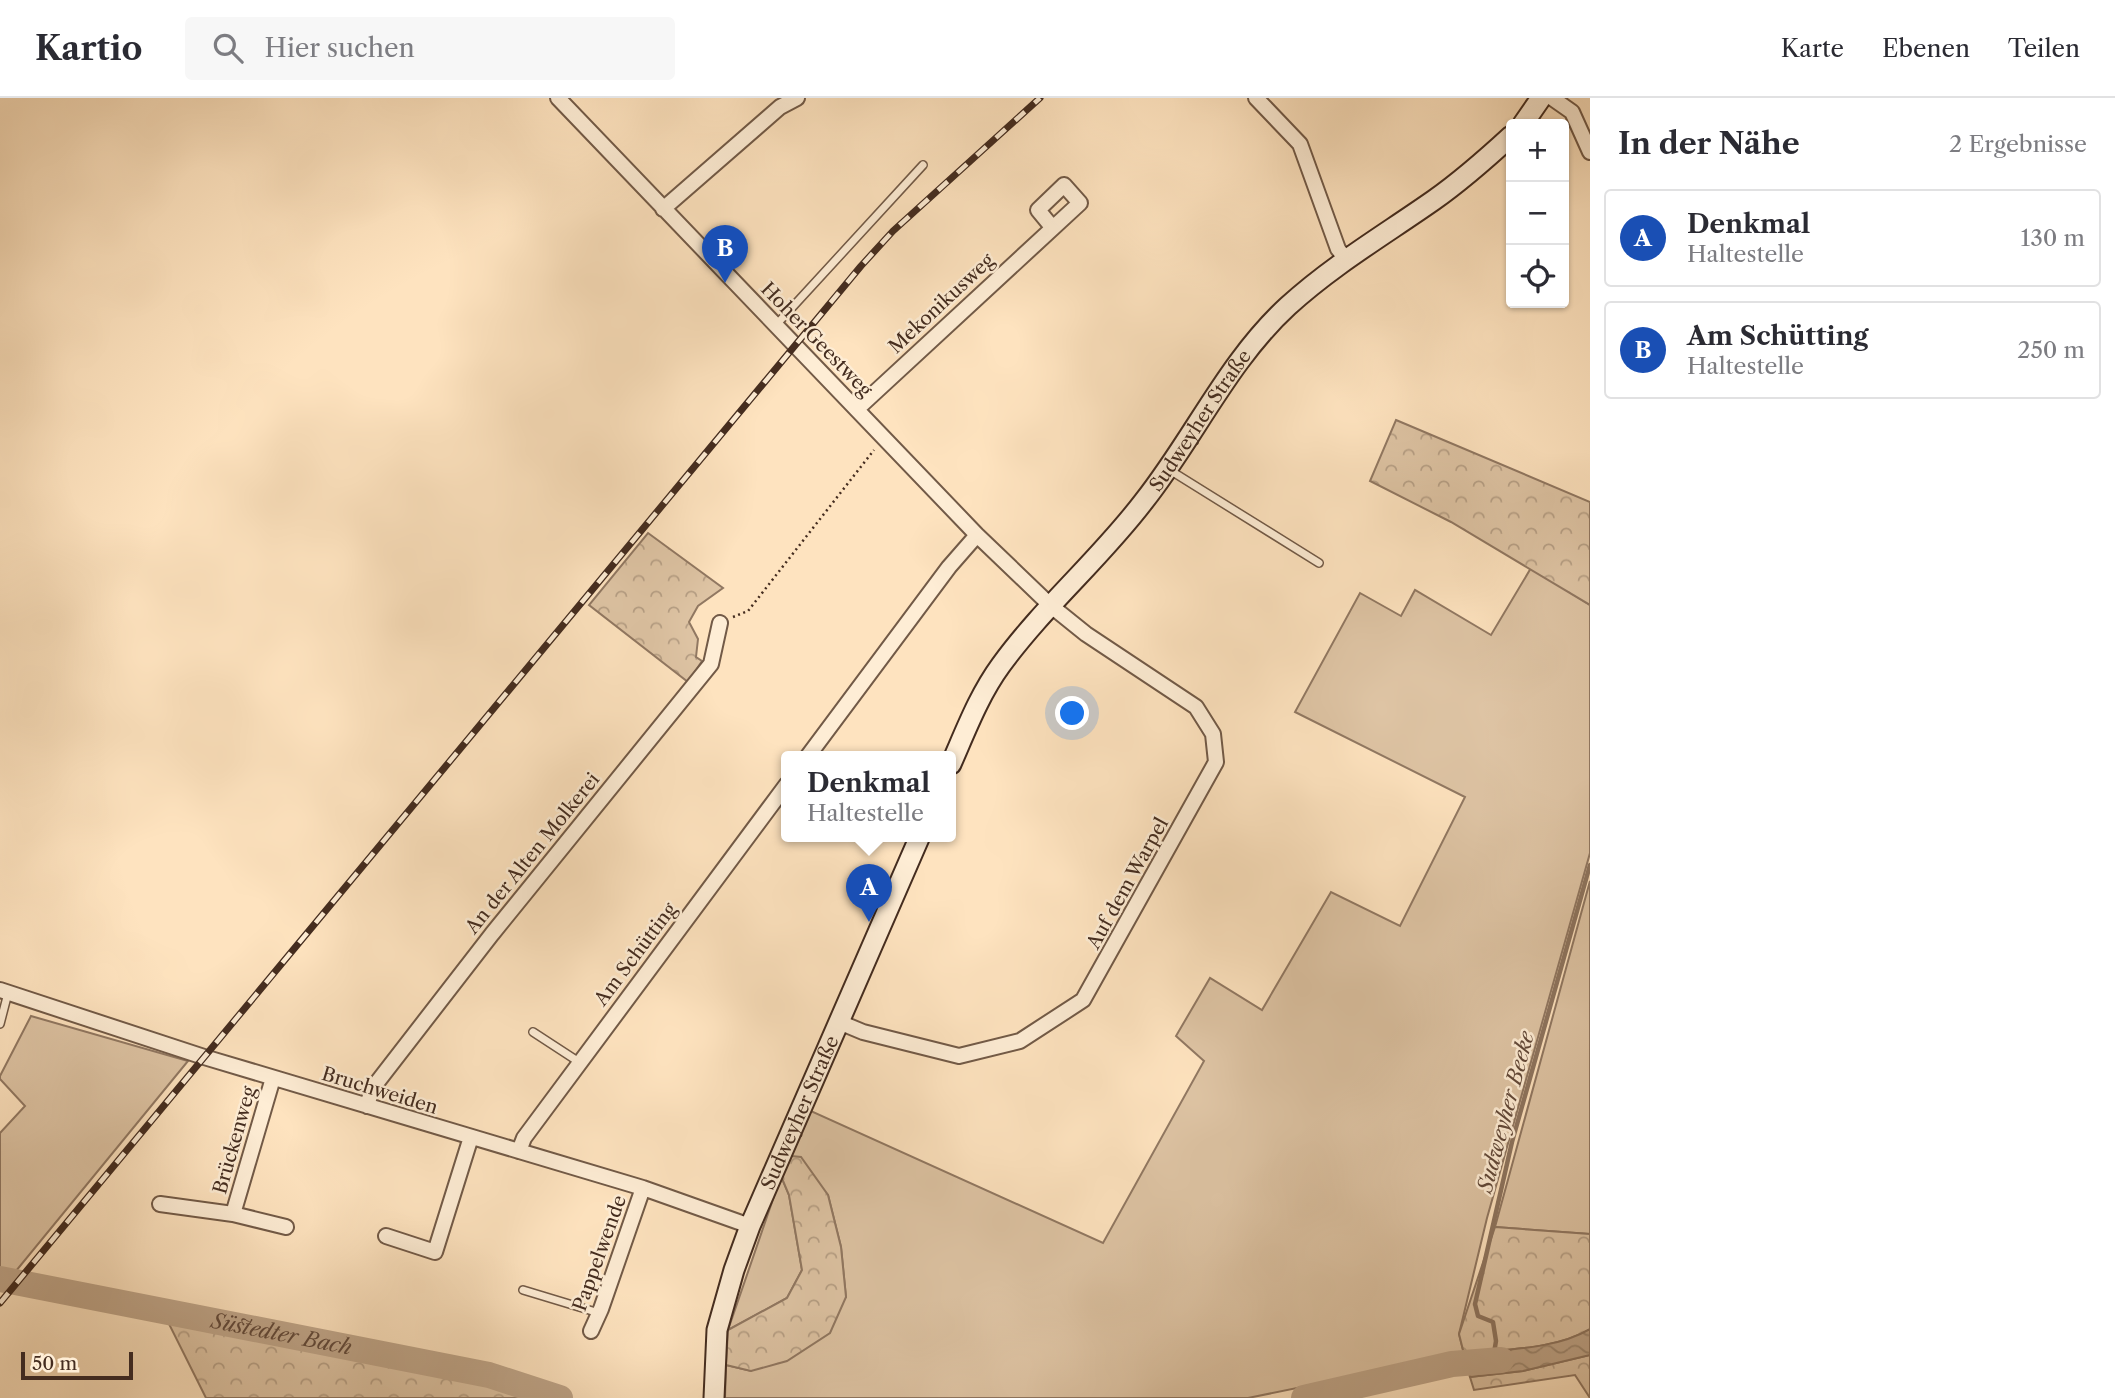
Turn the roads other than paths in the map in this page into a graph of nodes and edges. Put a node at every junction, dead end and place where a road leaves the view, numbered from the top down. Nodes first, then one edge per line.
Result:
1 (558, 98) edge
2 (797, 98) edge
3 (1256, 98) edge
4 (1541, 98) edge
5 (1552, 98) edge
6 (1526, 119) edge
7 (1506, 140) edge
8 (1590, 152) edge
9 (923, 165) dead end
10 (663, 209) junction
11 (1052, 227) dead end
12 (1346, 259) junction
13 (776, 325) junction
14 (857, 409) junction
15 (1167, 468) junction
16 (977, 535) junction
17 (1319, 563) dead end
18 (1050, 605) junction
19 (720, 623) road end
20 (812, 751) edge
21 (956, 753) edge
22 (781, 792) edge
23 (917, 842) edge
24 (4, 991) edge
25 (839, 1022) junction
26 (0, 1024) edge
27 (533, 1032) dead end
28 (579, 1062) junction
29 (273, 1078) junction
30 (367, 1106) junction
31 (471, 1137) junction
32 (519, 1151) junction
33 (643, 1188) junction
34 (160, 1204) dead end
35 (233, 1214) junction
36 (750, 1226) junction
37 (286, 1227) dead end
38 (386, 1236) dead end
39 (523, 1290) dead end
40 (599, 1313) junction
41 (591, 1331) dead end
42 (714, 1398) edge

1 - 10 street, Hoher Geestweg
2 - 10 street
3 - 12 street
4 - 6 street
5 - 8 street
7 - 12 street, Sudweyher Straße
9 - 13 lane
10 - 13 street, Hoher Geestweg
11 - 14 street, Mekonikusweg
12 - 15 street, Sudweyher Straße
13 - 14 street, Hoher Geestweg
14 - 16 street, Hoher Geestweg
15 - 17 lane
15 - 18 street, Sudweyher Straße
16 - 18 street, Hoher Geestweg
16 - 20 street
18 - 21 street, Sudweyher Straße
18 - 25 street, Auf dem Warpel
19 - 30 street, An der Alten Molkerei
22 - 28 street, Am Schütting
23 - 25 street, Sudweyher Straße
24 - 26 lane
24 - 29 street, Bruchweiden
25 - 36 street, Sudweyher Straße
27 - 28 lane
28 - 32 street, Am Schütting
29 - 30 street, Bruchweiden
29 - 35 street, Brückenweg
30 - 31 street, Bruchweiden
31 - 32 street, Bruchweiden
31 - 38 street
32 - 33 street, Bruchweiden
33 - 36 street, Bruchweiden
33 - 40 street, Pappelwende
34 - 35 street, Brückenweg
35 - 37 street, Brückenweg
36 - 42 street, Sudweyher Straße
39 - 40 lane
40 - 41 street, Pappelwende

